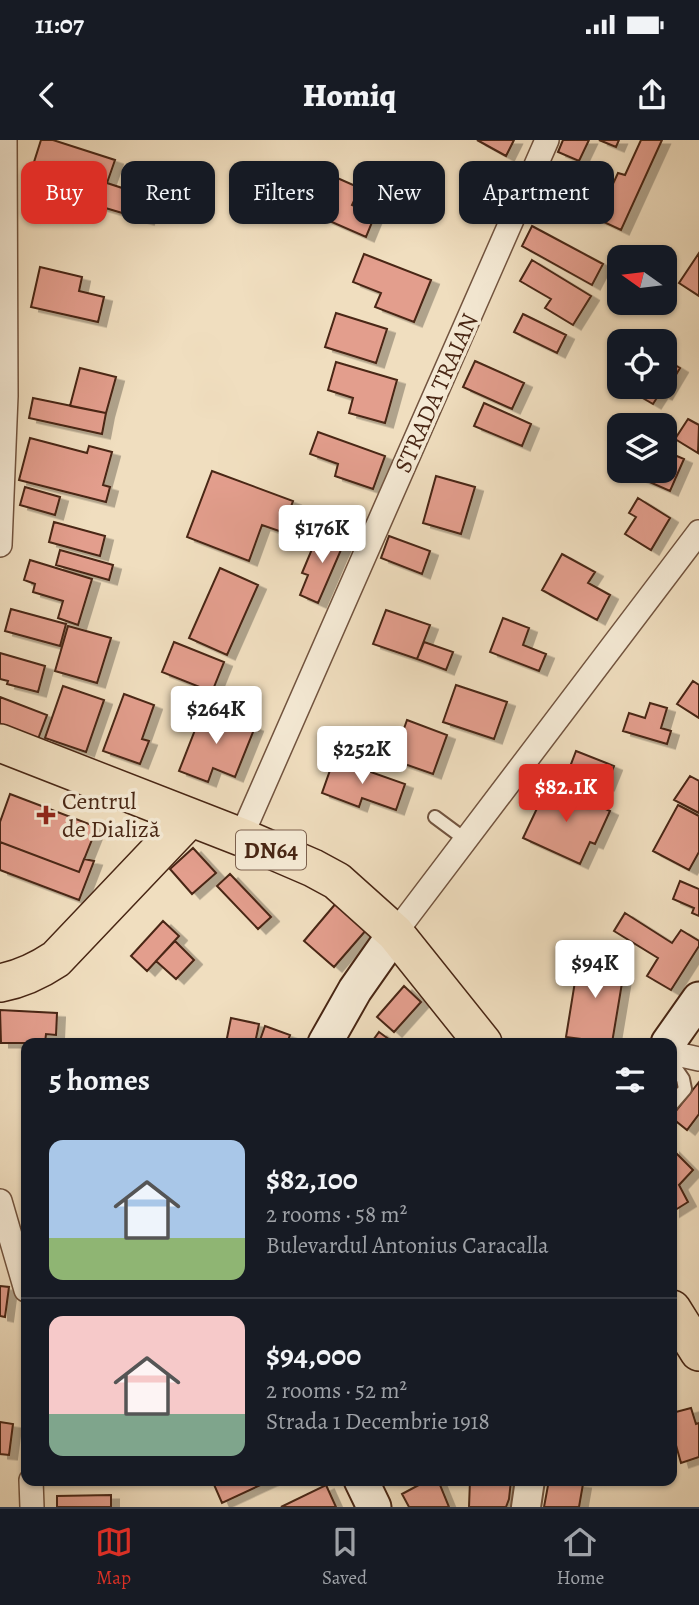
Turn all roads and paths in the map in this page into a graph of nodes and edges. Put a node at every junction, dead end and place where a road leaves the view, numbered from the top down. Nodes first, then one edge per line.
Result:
1 (5, 140) edge
2 (547, 140) edge
3 (3, 179) edge
4 (699, 532) edge
5 (0, 545) edge
6 (0, 743) edge
7 (435, 817) dead end
8 (190, 818) junction
9 (241, 837) junction
10 (466, 840) junction
11 (395, 933) junction
12 (0, 983) edge
13 (699, 999) edge
14 (328, 1038) edge
15 (479, 1038) edge
16 (672, 1038) edge
17 (677, 1054) edge
18 (699, 1059) edge
19 (677, 1071) edge
20 (677, 1098) edge
21 (0, 1201) edge
22 (21, 1273) edge
23 (677, 1317) edge
24 (699, 1352) edge
25 (32, 1486) edge
26 (364, 1486) edge
27 (529, 1486) edge
28 (32, 1507) edge
29 (373, 1507) edge
30 (526, 1507) edge

1 - 3 street
2 - 9 street, STRADA TRAIAN
3 - 5 street
4 - 10 street
6 - 8 main road, DN64
7 - 10 lane
8 - 9 main road, DN64
8 - 12 main road
9 - 11 main road, DN64
10 - 11 street
11 - 14 main road
11 - 15 main road, DN64
13 - 16 main road
17 - 18 street
19 - 20 lane
21 - 22 street
23 - 24 main road
25 - 28 street
26 - 29 main road
27 - 30 street

